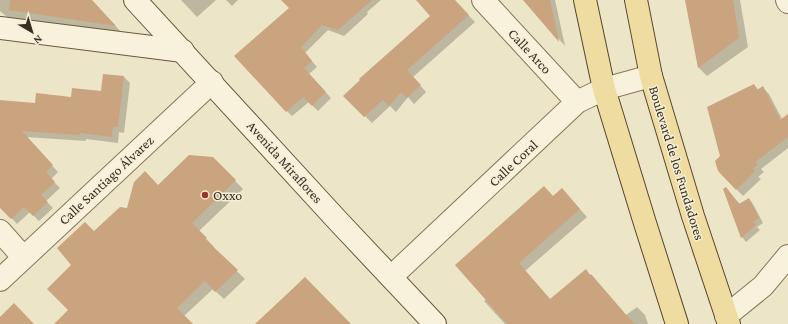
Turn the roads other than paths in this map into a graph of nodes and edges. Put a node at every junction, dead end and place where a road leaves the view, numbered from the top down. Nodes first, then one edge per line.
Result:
1 (135, 0) edge
2 (483, 0) edge
3 (585, 0) edge
4 (636, 0) edge
5 (0, 28) edge
6 (183, 51) junction
7 (650, 76) junction
8 (212, 82) junction
9 (604, 89) junction
10 (577, 102) junction
11 (0, 231) edge
12 (788, 256) edge
13 (23, 257) junction
14 (391, 277) junction
15 (0, 280) edge
16 (728, 320) edge
17 (435, 324) edge
18 (677, 324) edge

1 - 6 street, Avenida Miraflores
2 - 10 street, Calle Arco
3 - 9 main road
4 - 7 main road, Boulevard de los Fundadores
5 - 6 street
6 - 8 street, Avenida Miraflores
7 - 9 street, Calle Coral
7 - 16 main road, Boulevard de los Fundadores
8 - 13 street, Calle Santiago Álvarez
8 - 14 street, Avenida Miraflores
9 - 10 street, Calle Coral
9 - 18 main road
10 - 14 street, Calle Coral
11 - 13 street
12 - 16 street
13 - 15 street, Calle Santiago Álvarez
14 - 17 street, Avenida Miraflores

